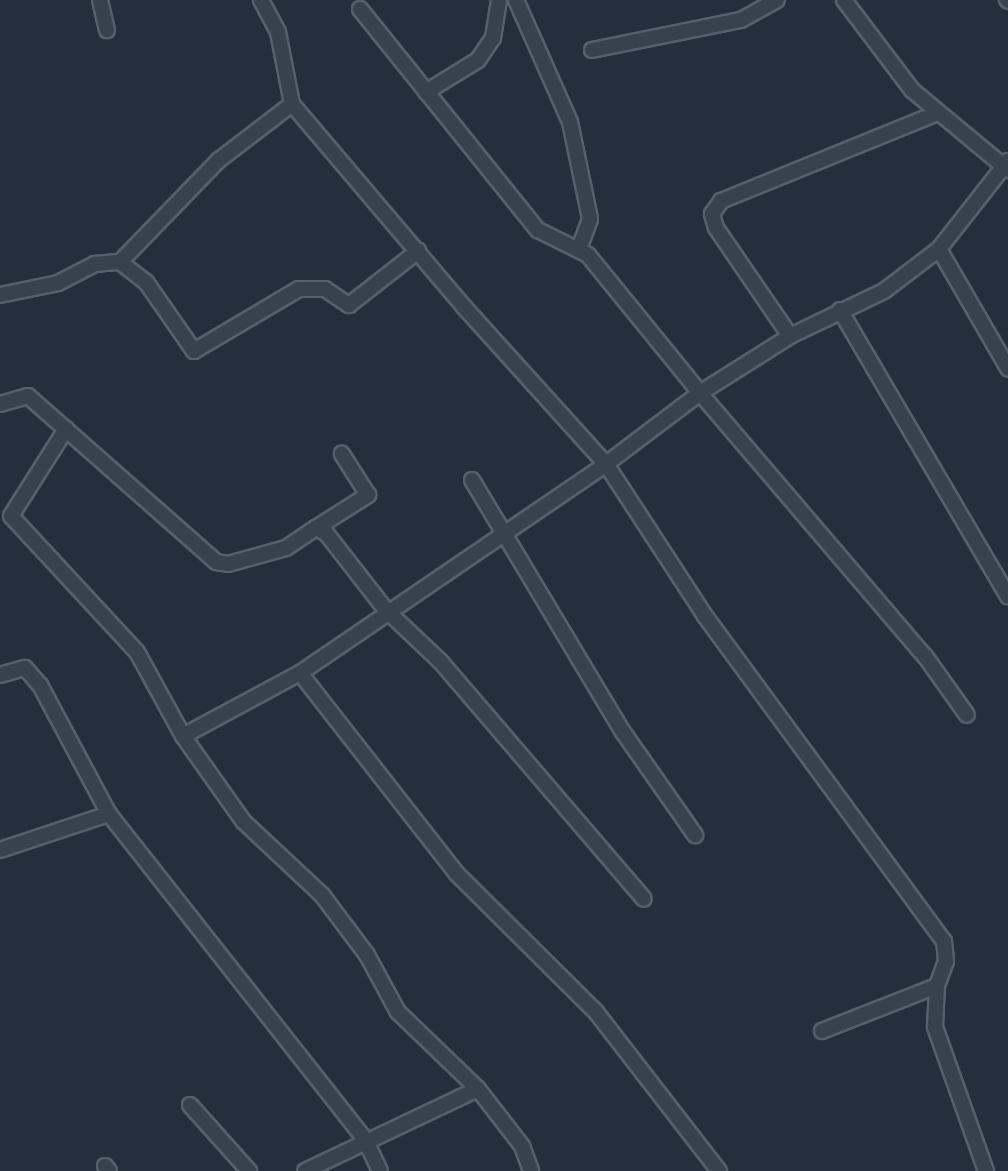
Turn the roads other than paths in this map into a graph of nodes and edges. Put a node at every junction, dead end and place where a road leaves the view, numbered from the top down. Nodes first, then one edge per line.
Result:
1 (100, 0) edge
2 (261, 0) edge
3 (499, 0) edge
4 (516, 0) edge
5 (777, 0) edge
6 (844, 0) edge
7 (360, 9) dead end
8 (107, 30) dead end
9 (593, 50) dead end
10 (426, 92) junction
11 (292, 104) junction
12 (938, 113) junction
13 (1007, 166) edge
14 (939, 249) junction
15 (579, 250) junction
16 (418, 251) junction
17 (120, 262) junction
18 (0, 295) edge
19 (840, 310) junction
20 (790, 336) junction
21 (1008, 368) edge
22 (700, 393) junction
23 (0, 404) edge
24 (66, 429) junction
25 (342, 454) dead end
26 (606, 464) junction
27 (472, 480) dead end
28 (316, 528) junction
29 (501, 534) junction
30 (1008, 596) edge
31 (386, 610) junction
32 (300, 673) junction
33 (0, 675) edge
34 (967, 715) dead end
35 (183, 736) junction
36 (109, 814) junction
37 (695, 835) dead end
38 (0, 850) edge
39 (644, 899) dead end
40 (937, 986) junction
41 (822, 1031) dead end
42 (478, 1089) junction
43 (190, 1105) dead end
44 (365, 1139) junction
45 (249, 1171) edge
46 (305, 1171) edge
47 (380, 1171) edge
48 (531, 1171) edge
49 (719, 1171) edge
50 (986, 1171) edge

1 - 8 street
2 - 11 street
3 - 10 street
4 - 15 street
5 - 9 street
6 - 12 street
7 - 10 street
10 - 15 street
11 - 16 street
11 - 17 street
12 - 13 street
12 - 20 street
13 - 14 street
14 - 19 street
14 - 21 street
15 - 22 street
16 - 17 street
16 - 26 street
17 - 18 street
19 - 20 street
19 - 30 street
20 - 22 street
22 - 26 street
22 - 34 street
23 - 24 street
24 - 28 street
24 - 35 street
25 - 28 street
26 - 29 street
26 - 40 street
27 - 29 street
28 - 31 street
29 - 31 street
29 - 37 street
31 - 32 street
31 - 39 street
32 - 35 street
32 - 49 street
33 - 36 street
35 - 42 street
36 - 38 street
36 - 44 street
40 - 41 street
40 - 50 street
42 - 44 street
42 - 48 street
43 - 45 street
44 - 46 street
44 - 47 street

